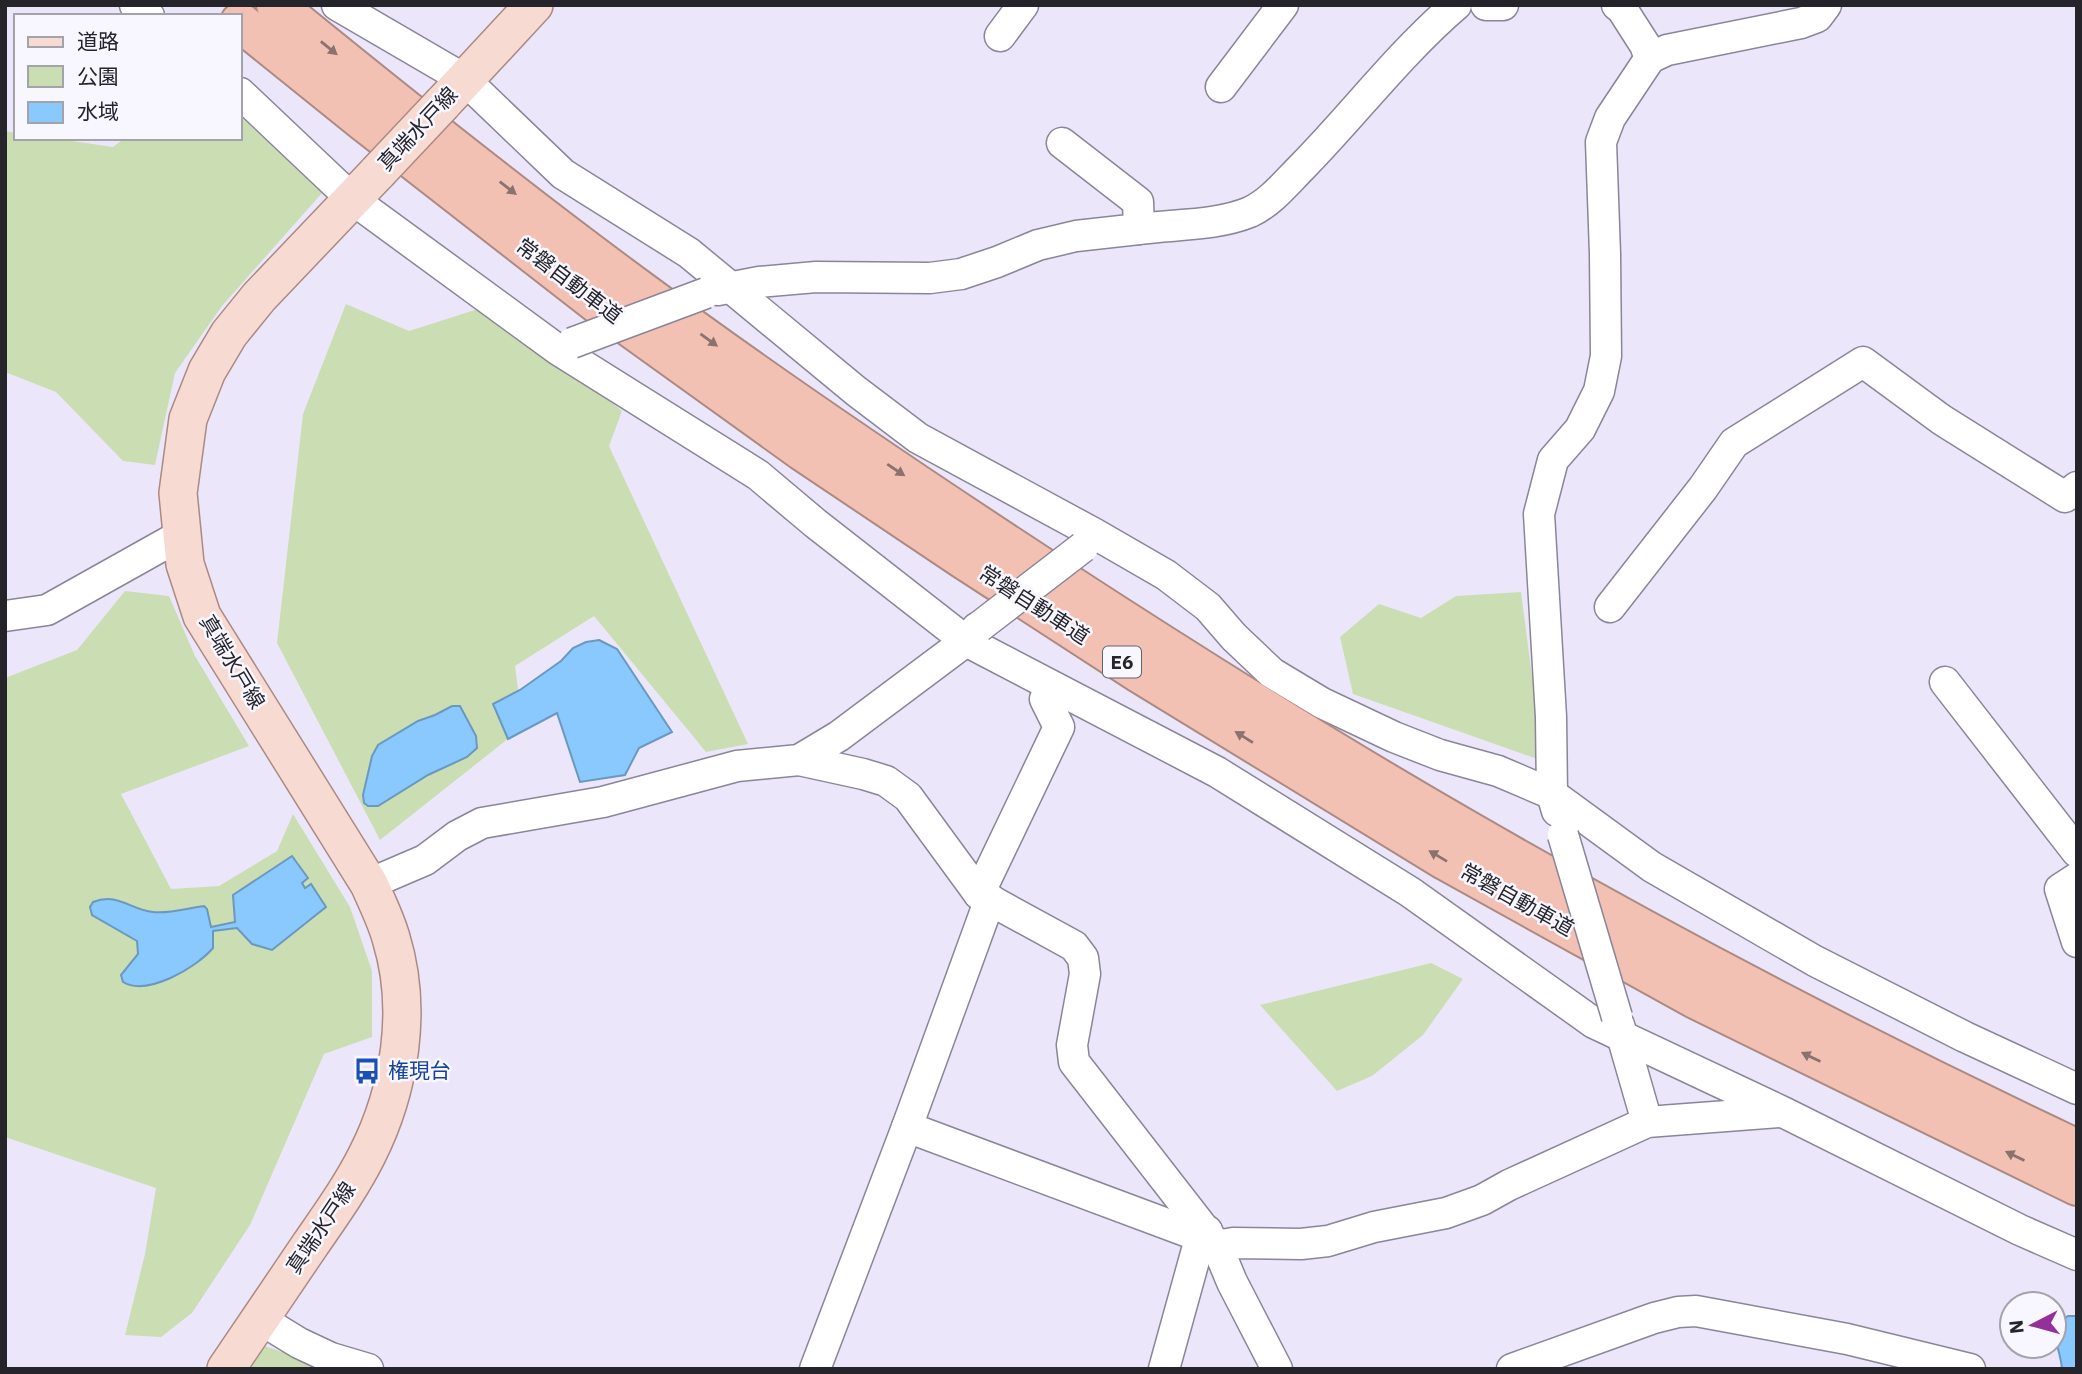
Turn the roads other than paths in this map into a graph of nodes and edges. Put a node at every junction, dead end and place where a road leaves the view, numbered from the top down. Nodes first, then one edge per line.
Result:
1 (276, 5) edge
2 (337, 5) edge
3 (534, 5) edge
4 (1023, 5) edge
5 (1283, 5) edge
6 (1456, 5) edge
7 (1486, 5) edge
8 (1503, 5) edge
9 (1617, 5) edge
10 (1826, 5) edge
11 (242, 24) edge
12 (1000, 36) dead end
13 (1650, 58) junction
14 (1221, 87) dead end
15 (454, 91) junction
16 (242, 95) edge
17 (1062, 143) dead end
18 (352, 199) junction
19 (1139, 229) junction
20 (717, 290) junction
21 (565, 346) junction
22 (2077, 486) edge
23 (181, 535) junction
24 (1089, 540) junction
25 (1610, 607) dead end
26 (5, 616) edge
27 (972, 634) junction
28 (1945, 682) dead end
29 (1051, 685) junction
30 (799, 760) junction
31 (1552, 794) junction
32 (2077, 852) edge
33 (2077, 878) edge
34 (369, 884) junction
35 (984, 897) junction
36 (2077, 942) edge
37 (1619, 1026) junction
38 (2077, 1089) edge
39 (1783, 1112) junction
40 (1647, 1122) junction
41 (907, 1127) junction
42 (2077, 1149) edge
43 (2077, 1186) edge
44 (1212, 1238) junction
45 (2077, 1255) edge
46 (260, 1319) junction
47 (226, 1369) edge
48 (368, 1369) edge
49 (815, 1369) edge
50 (1164, 1369) edge
51 (1277, 1369) edge
52 (1512, 1369) edge
53 (1970, 1369) edge

1 -> 42 highway, 常磐自動車道 / E6
2 - 15 street
3 - 15 main road, 真端水戸線
4 - 12 street
5 - 14 street
6 - 19 street
7 - 8 street
9 - 13 street
10 - 13 street
43 -> 11 highway, 常磐自動車道 / E6
13 - 31 street
15 - 18 main road, 真端水戸線, bridge
15 - 20 street
16 - 18 street
17 - 19 street
18 - 21 street
18 - 23 main road, 真端水戸線
19 - 20 street
20 - 21 street, bridge
20 - 24 street
21 - 27 street
22 - 25 street
23 - 26 street
23 - 34 main road, 真端水戸線
24 - 27 street, bridge
24 - 31 street
27 - 29 street
27 - 30 street
28 - 32 street
29 - 35 street
29 - 37 street
30 - 34 street
30 - 35 street
31 - 37 street, bridge
31 - 38 street
33 - 36 street
34 - 46 main road, 真端水戸線
35 - 41 street
35 - 44 street
37 - 39 street
37 - 40 street
39 - 40 street
39 - 45 street
40 - 44 street
41 - 44 street
41 - 49 street
44 - 50 street
44 - 51 street
46 - 47 main road, 真端水戸線
46 - 48 street
52 - 53 street

